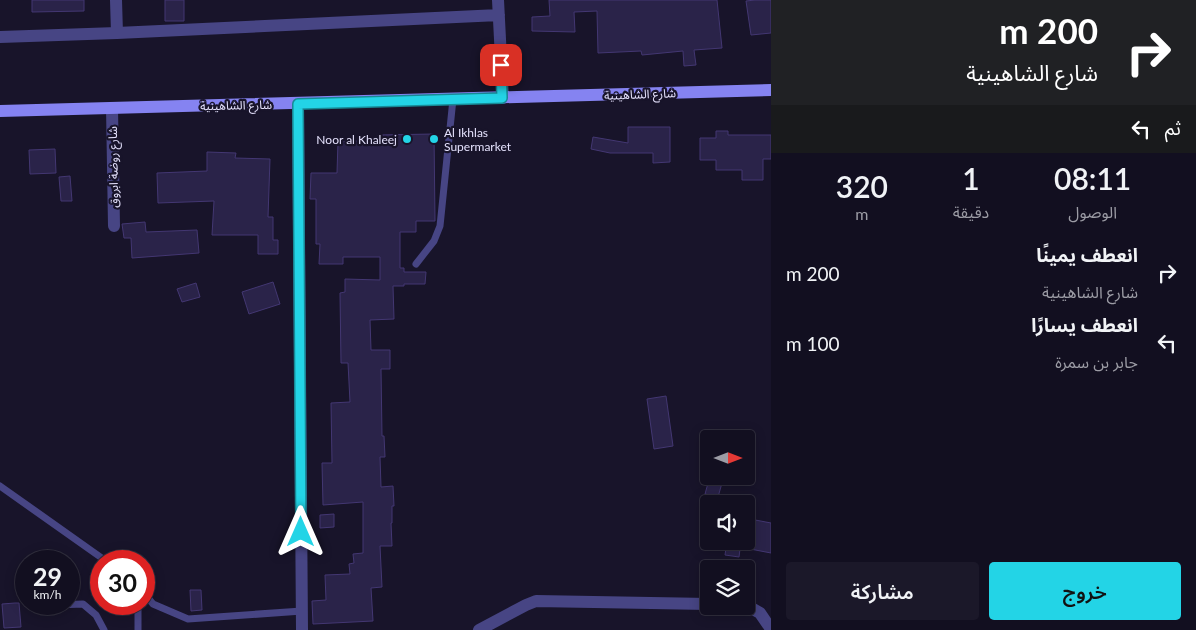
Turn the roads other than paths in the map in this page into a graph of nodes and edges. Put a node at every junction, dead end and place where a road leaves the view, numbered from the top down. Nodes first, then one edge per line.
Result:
1 (116, 0) edge
2 (498, 0) edge
3 (499, 15) junction
4 (117, 33) junction
5 (0, 37) edge
6 (771, 90) edge
7 (502, 98) junction
8 (453, 99) junction
9 (298, 104) junction
10 (112, 108) junction
11 (0, 111) edge
12 (114, 226) dead end
13 (416, 264) dead end
14 (0, 486) edge
15 (90, 550) edge
16 (80, 604) edge
17 (700, 604) edge
18 (155, 605) edge
19 (302, 610) junction
20 (755, 610) edge
21 (138, 615) edge
22 (771, 629) edge
23 (104, 630) edge
24 (138, 630) edge
25 (302, 630) edge
26 (479, 630) edge

1 - 4 street
2 - 3 street
3 - 4 street
3 - 7 street
4 - 5 street
6 - 7 street, شارع الشاهينية
7 - 8 street, شارع الشاهينية
8 - 9 street, شارع الشاهينية
8 - 13 lane
9 - 10 street, شارع الشاهينية
9 - 19 street
10 - 11 street, شارع الشاهينية
10 - 12 street, شارع روضة ابروق
14 - 15 lane
16 - 23 lane
17 - 26 street
18 - 19 lane
19 - 25 street
20 - 22 street
21 - 24 lane

